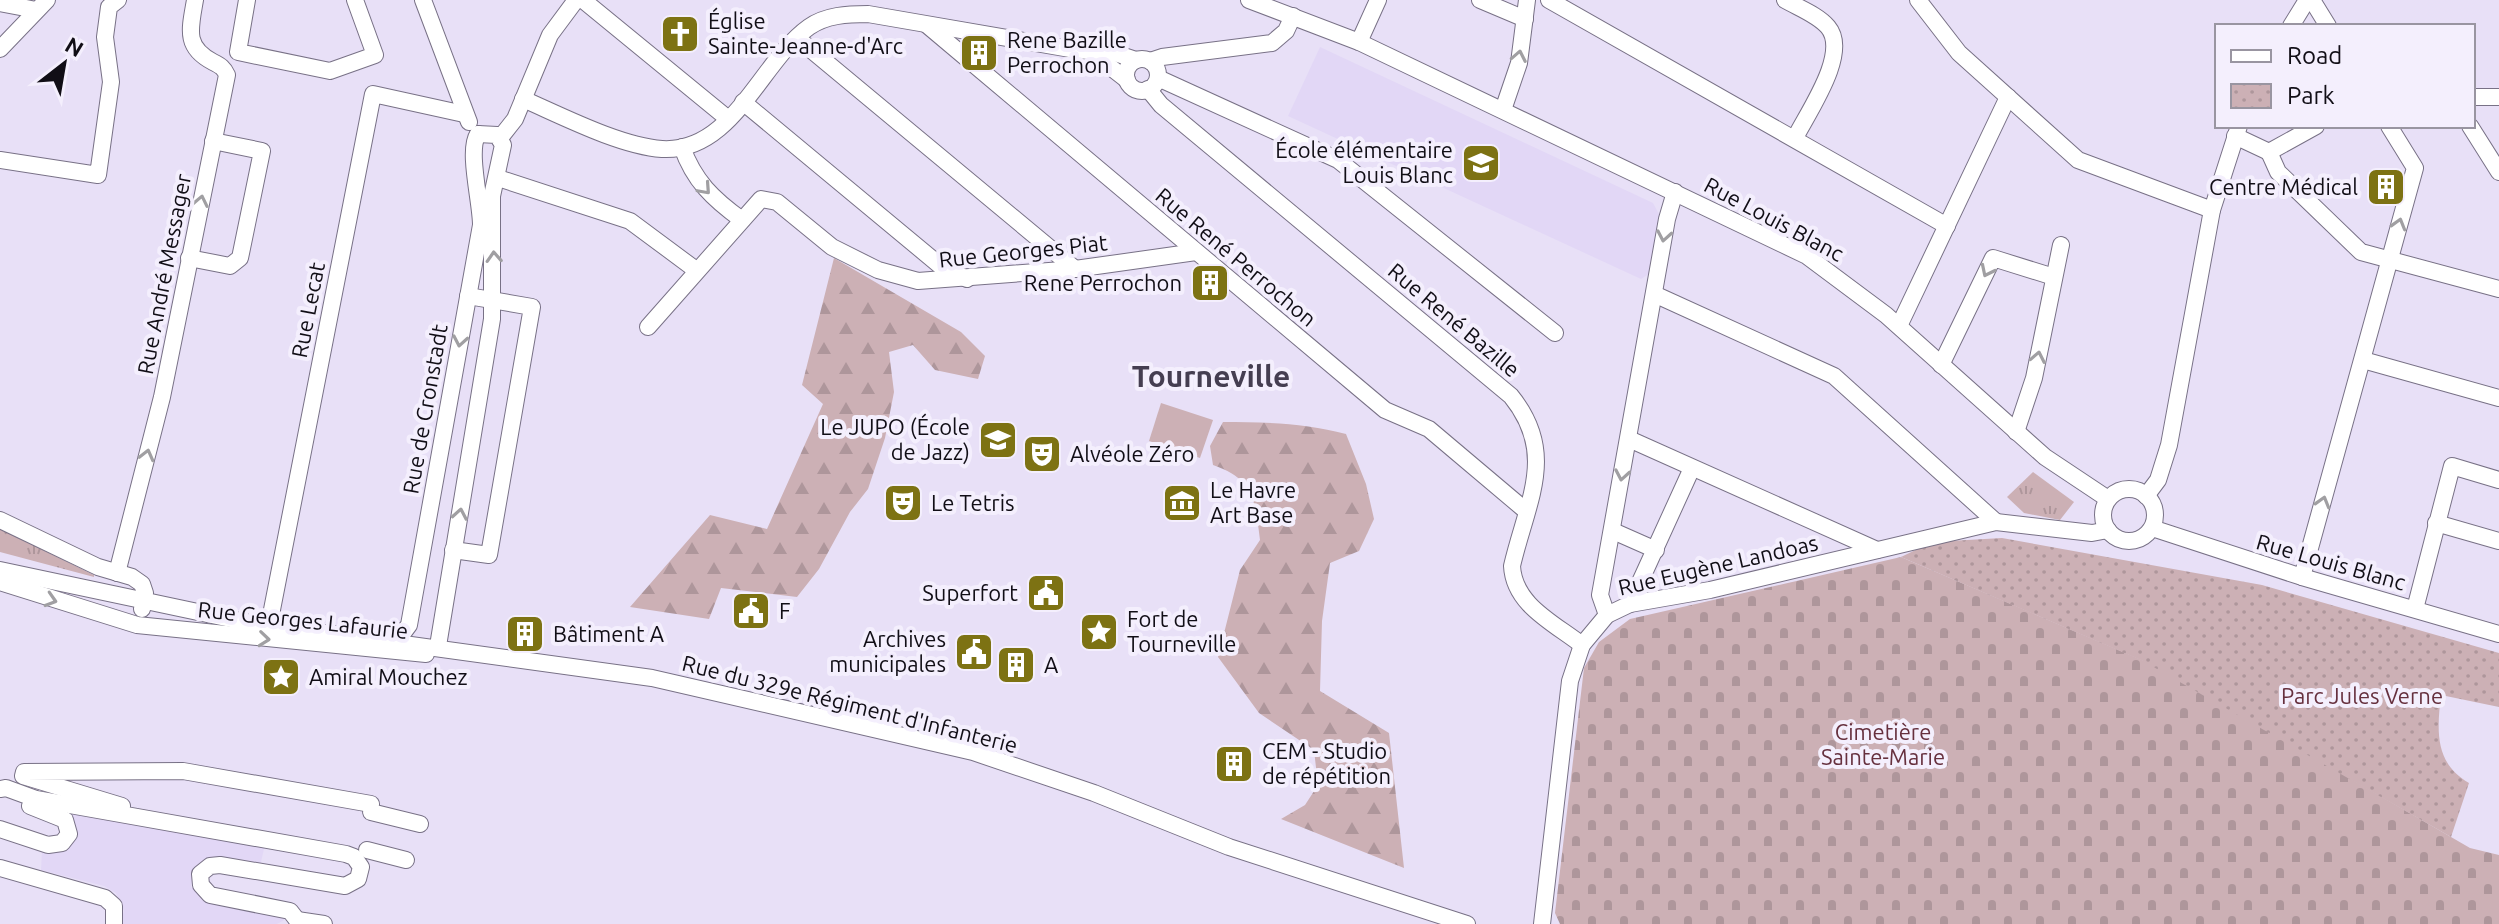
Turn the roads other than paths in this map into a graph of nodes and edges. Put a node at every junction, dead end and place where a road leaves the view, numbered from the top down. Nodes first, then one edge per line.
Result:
1 (118, 0) edge
2 (195, 0) edge
3 (247, 0) edge
4 (355, 0) edge
5 (423, 0) edge
6 (576, 0) edge
7 (583, 0) edge
8 (1249, 0) edge
9 (1378, 0) edge
10 (1480, 0) edge
11 (1527, 0) edge
12 (1549, 0) edge
13 (1785, 0) edge
14 (1918, 0) edge
15 (2310, 0) edge
16 (0, 3) edge
17 (42, 5) edge
18 (1293, 16) junction
19 (1525, 19) junction
20 (2292, 24) edge
21 (2327, 24) edge
22 (927, 25) junction
23 (797, 38) junction
24 (1359, 42) junction
25 (0, 49) edge
26 (1091, 52) junction
27 (1143, 61) junction
28 (1127, 80) junction
29 (1153, 84) junction
30 (2008, 97) junction
31 (2475, 97) edge
32 (2499, 97) edge
33 (523, 99) junction
34 (743, 102) junction
35 (1503, 110) junction
36 (464, 114) junction
37 (727, 118) junction
38 (2312, 128) edge
39 (2390, 128) edge
40 (2471, 128) edge
41 (2237, 131) edge
42 (478, 134) junction
43 (500, 138) junction
44 (1795, 138) junction
45 (213, 141) junction
46 (682, 147) junction
47 (2269, 152) junction
48 (0, 160) edge
49 (2499, 172) edge
50 (491, 181) junction
51 (1675, 192) junction
52 (2212, 210) junction
53 (742, 220) junction
54 (1947, 226) junction
55 (2061, 245) dead end
56 (1196, 252) junction
57 (189, 258) junction
58 (2389, 259) junction
59 (692, 267) dead end
60 (1075, 269) junction
61 (2054, 277) junction
62 (969, 279) junction
63 (2499, 289) edge
64 (1654, 294) junction
65 (468, 296) junction
66 (494, 299) junction
67 (1899, 326) junction
68 (648, 327) dead end
69 (1555, 333) dead end
70 (2363, 360) junction
71 (1941, 365) junction
72 (2499, 398) edge
73 (2016, 432) junction
74 (1629, 439) junction
75 (1692, 468) junction
76 (2499, 480) edge
77 (2146, 496) junction
78 (2108, 499) junction
79 (1525, 510) junction
80 (0, 520) edge
81 (1996, 522) junction
82 (2436, 523) junction
83 (2152, 528) junction
84 (2108, 530) junction
85 (1613, 531) junction
86 (2499, 541) edge
87 (453, 550) junction
88 (1656, 550) junction
89 (1877, 550) junction
90 (0, 570) edge
91 (117, 573) junction
92 (2302, 577) junction
93 (0, 582) edge
94 (144, 602) junction
95 (1630, 604) junction
96 (2415, 609) junction
97 (1607, 615) junction
98 (137, 625) junction
99 (269, 625) junction
100 (2499, 634) edge
101 (397, 641) junction
102 (1582, 645) junction
103 (438, 646) junction
104 (464, 650) junction
105 (413, 653) junction
106 (0, 789) edge
107 (0, 795) edge
108 (141, 817) junction
109 (420, 824) dead end
110 (0, 829) edge
111 (367, 850) dead end
112 (406, 860) dead end
113 (0, 868) edge
114 (293, 922) edge
115 (114, 924) edge
116 (324, 924) edge
117 (1467, 924) edge
118 (1542, 924) edge

1 - 48 street
2 - 45 street, Rue André Messager
3 - 4 street
5 - 36 street
6 - 33 street
7 - 37 street
8 - 18 street, Rue Louis Blanc
9 - 24 street
10 - 19 street
11 - 19 street
12 - 44 street
13 - 44 street
14 - 30 street
15 - 20 street
15 - 21 street
16 - 17 street
17 - 25 street
18 - 24 street, Rue Louis Blanc
18 - 27 street
35 -> 19 street
22 - 23 street
22 - 26 street
22 - 56 street, Rue René Perrochon
23 - 34 street
23 - 60 street
24 - 35 street, Rue Louis Blanc
26 - 27 street
26 - 28 street
27 - 28 street
27 - 29 street
28 - 29 street
29 - 69 street
29 - 79 street, Rue René Bazille
30 - 52 street
30 - 54 street
31 - 32 street
33 - 43 street
33 - 46 street
34 - 37 street
34 - 62 street
35 - 51 street, Rue Louis Blanc
36 - 42 street
36 - 99 street, Rue Lecat
37 - 46 street
38 - 47 street
58 -> 39 street
40 - 49 street
41 - 47 street
41 - 52 street
42 - 43 street
42 - 50 street, Rue de Cronstadt
43 - 50 street, Rue de Cronstadt
44 - 54 street
57 -> 45 street, Rue André Messager
45 - 57 street
46 -> 53 street
47 - 58 street
50 - 59 street
50 - 65 street, Rue de Cronstadt
66 -> 50 street, Rue de Cronstadt
51 -> 64 street
51 - 67 street, Rue Louis Blanc
52 - 77 street
53 - 62 street, Rue Georges Piat
53 - 68 street, Rue Georges Piat
54 - 67 street
55 - 61 street
56 - 60 street, Rue Georges Piat
56 - 79 street, Rue René Perrochon
91 -> 57 street, Rue André Messager
58 - 63 street
58 - 70 street
60 - 62 street, Rue Georges Piat
61 -> 71 street
73 -> 61 street
64 - 74 street
64 - 81 street
65 - 66 street
65 -> 101 street, Rue de Cronstadt
87 -> 66 street, Rue de Cronstadt
66 - 87 street
67 - 71 street, Rue Louis Blanc
70 - 72 street
92 -> 70 street
71 - 73 street, Rue Louis Blanc
73 - 78 street, Rue Louis Blanc
74 - 75 street
74 -> 85 street
75 - 88 street
75 - 89 street
76 - 82 street
77 - 78 street
77 - 83 street
78 - 84 street
79 - 102 street, Rue René Bazille
80 - 91 street
81 - 84 street, Rue Eugène Landoas
81 - 89 street, Rue Eugène Landoas
82 - 86 street
82 - 96 street
83 - 84 street
83 - 92 street, Rue Louis Blanc
85 - 88 street
85 - 97 street
87 - 103 street, Rue de Cronstadt
88 - 95 street
89 - 95 street, Rue Eugène Landoas
90 - 94 street, Rue Georges Lafaurie
91 - 94 street
92 - 96 street, Rue Louis Blanc
93 -> 98 street, Rue Georges Lafaurie
94 - 98 street
94 - 99 street, Rue Georges Lafaurie
95 - 97 street, Rue Eugène Landoas
96 - 100 street, Rue Louis Blanc
97 - 102 street, Rue Eugène Landoas
98 -> 105 street, Rue Georges Lafaurie
99 - 101 street, Rue Georges Lafaurie
101 - 103 street, Rue Georges Lafaurie
102 - 118 street, Rue Eugène Landoas
103 - 104 street, Rue du 329e Régiment d'Infanterie
103 - 105 street
104 - 105 street, Rue Georges Lafaurie
104 - 117 street, Rue du 329e Régiment d'Infanterie
106 - 108 street
107 - 110 street
108 - 109 street
108 - 114 street
111 - 112 street
113 - 115 street
114 - 116 street

